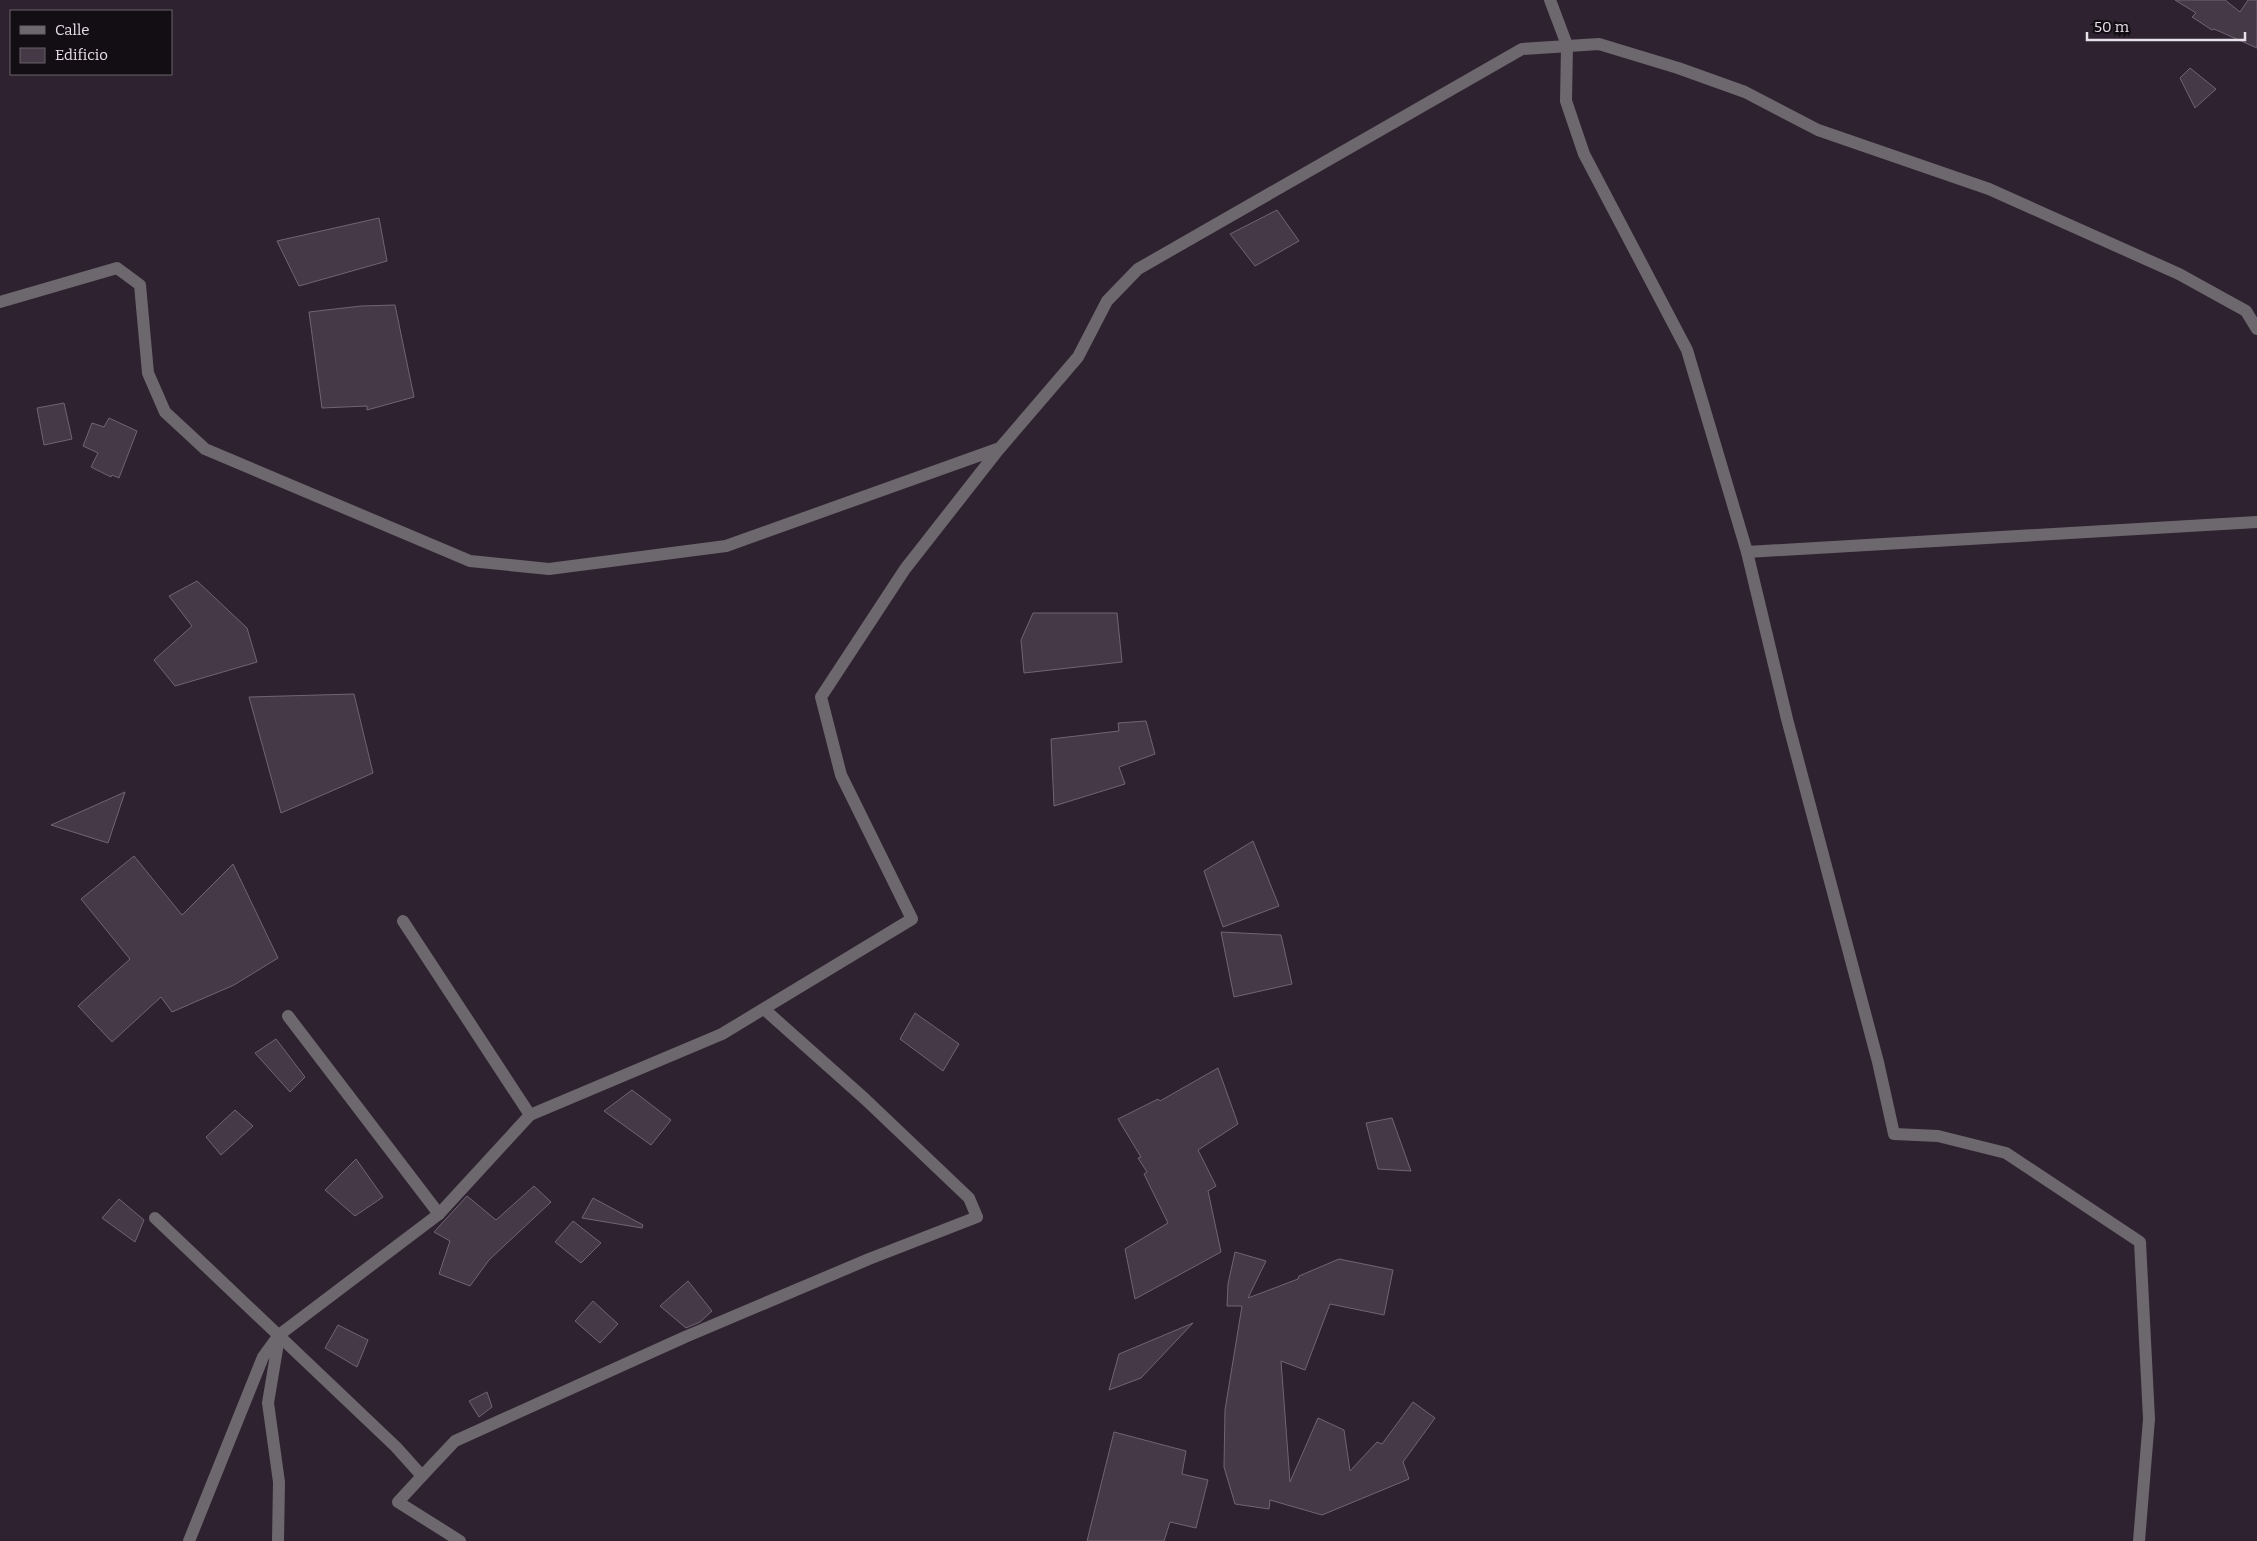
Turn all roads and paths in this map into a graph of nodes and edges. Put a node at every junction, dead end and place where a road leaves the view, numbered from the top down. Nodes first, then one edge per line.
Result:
1 (1550, 0) edge
2 (1567, 45) junction
3 (0, 302) edge
4 (2257, 330) edge
5 (1000, 448) junction
6 (2257, 522) edge
7 (1747, 552) junction
8 (403, 921) dead end
9 (764, 1009) junction
10 (288, 1016) dead end
11 (530, 1115) junction
12 (439, 1214) junction
13 (155, 1218) dead end
14 (279, 1335) junction
15 (422, 1476) junction
16 (189, 1541) edge
17 (278, 1541) edge
18 (460, 1541) edge
19 (2139, 1541) edge

1 - 2 street
2 - 4 street
2 - 5 street
2 - 7 street
3 - 5 street
5 - 9 street
6 - 7 street
7 - 19 street
8 - 11 street
9 - 11 street
9 - 15 street
10 - 12 street
11 - 12 street
12 - 14 street
13 - 14 street
14 - 15 street
14 - 16 street
14 - 17 street
15 - 18 street

